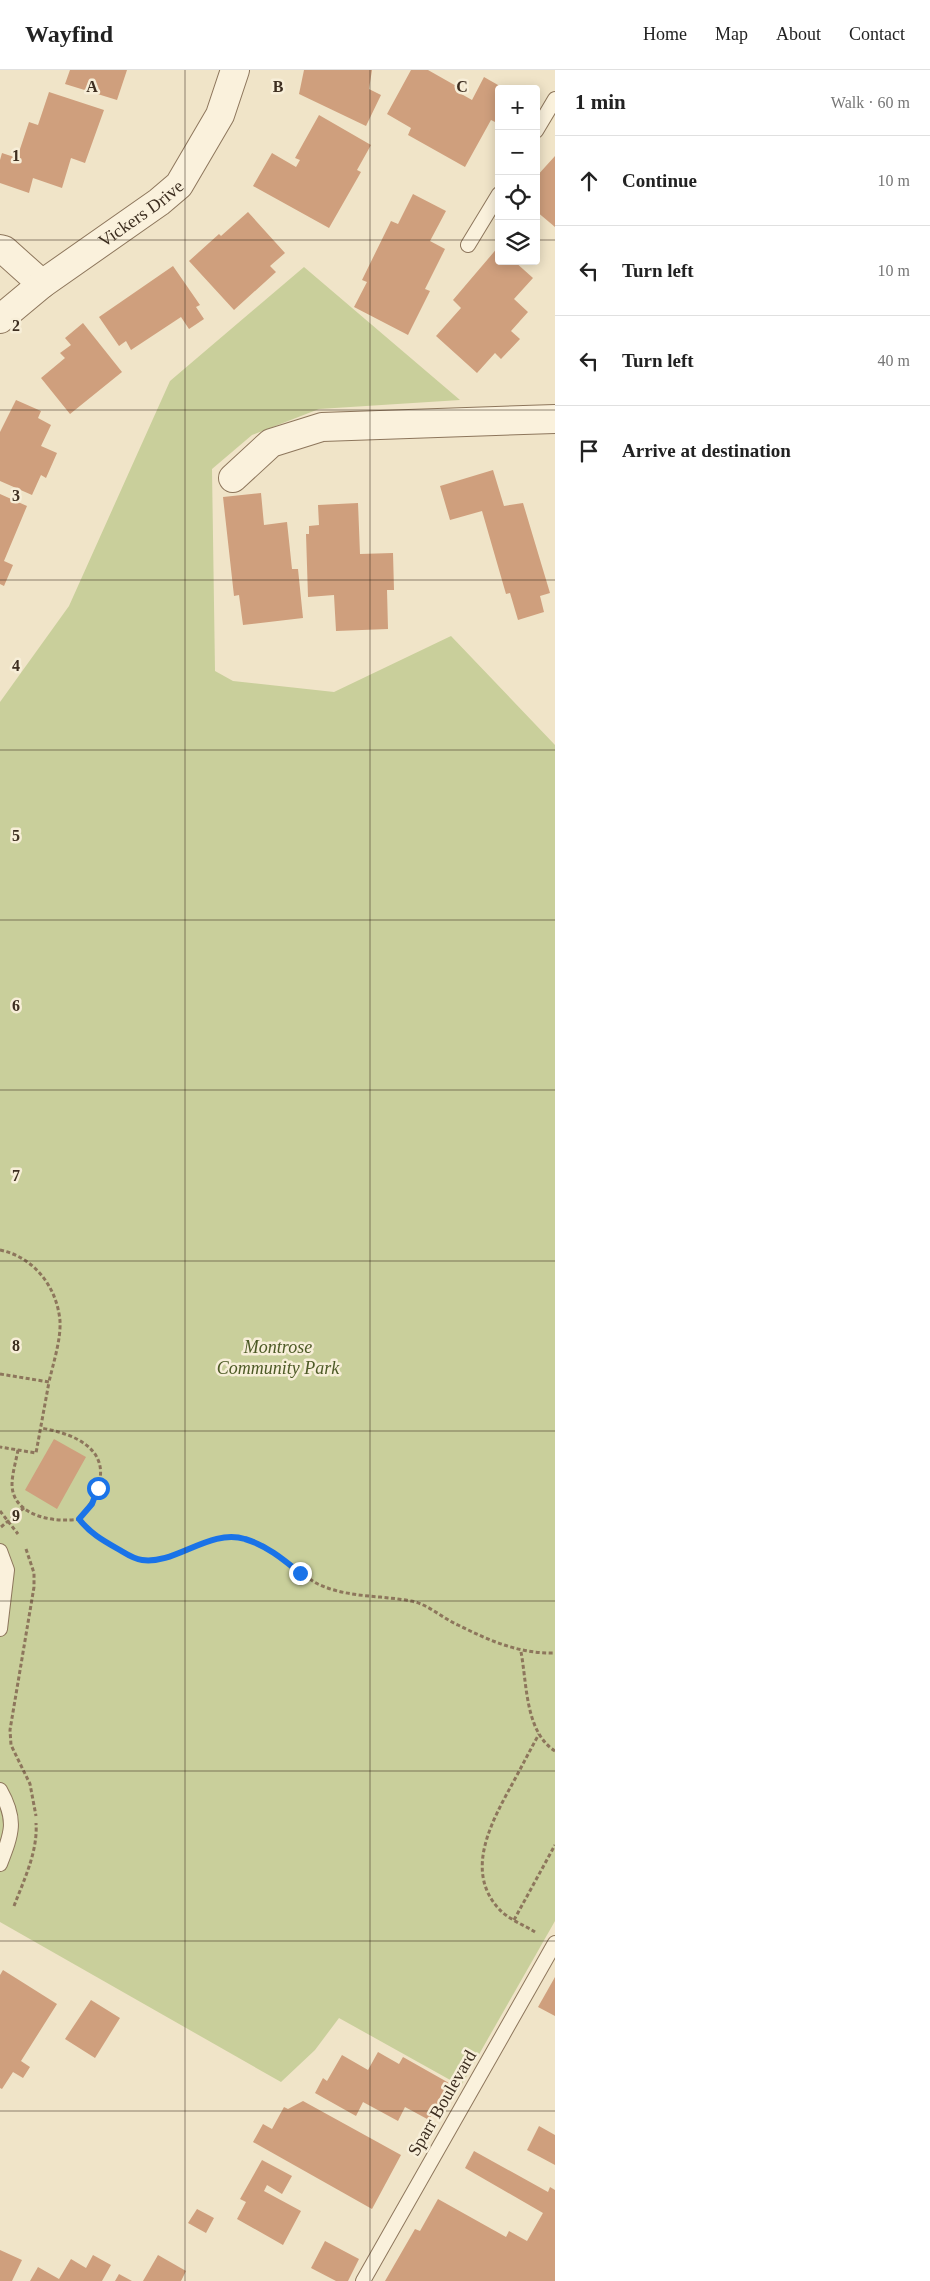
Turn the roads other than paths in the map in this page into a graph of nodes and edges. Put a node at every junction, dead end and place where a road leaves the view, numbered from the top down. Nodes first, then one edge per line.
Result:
1 (235, 70) edge
2 (555, 99) edge
3 (537, 130) edge
4 (495, 201) edge
5 (468, 245) dead end
6 (0, 249) edge
7 (42, 284) junction
8 (0, 319) edge
9 (555, 419) edge
10 (233, 478) dead end
11 (0, 1550) edge
12 (0, 1629) edge
13 (0, 1790) edge
14 (0, 1864) edge
15 (555, 1944) edge
16 (363, 2281) edge

1 - 7 street, Vickers Drive
2 - 3 lane
4 - 5 lane
6 - 7 street
7 - 8 street, Vickers Drive
9 - 10 street
11 - 12 lane
13 - 14 lane
15 - 16 lane, Sparr Boulevard

